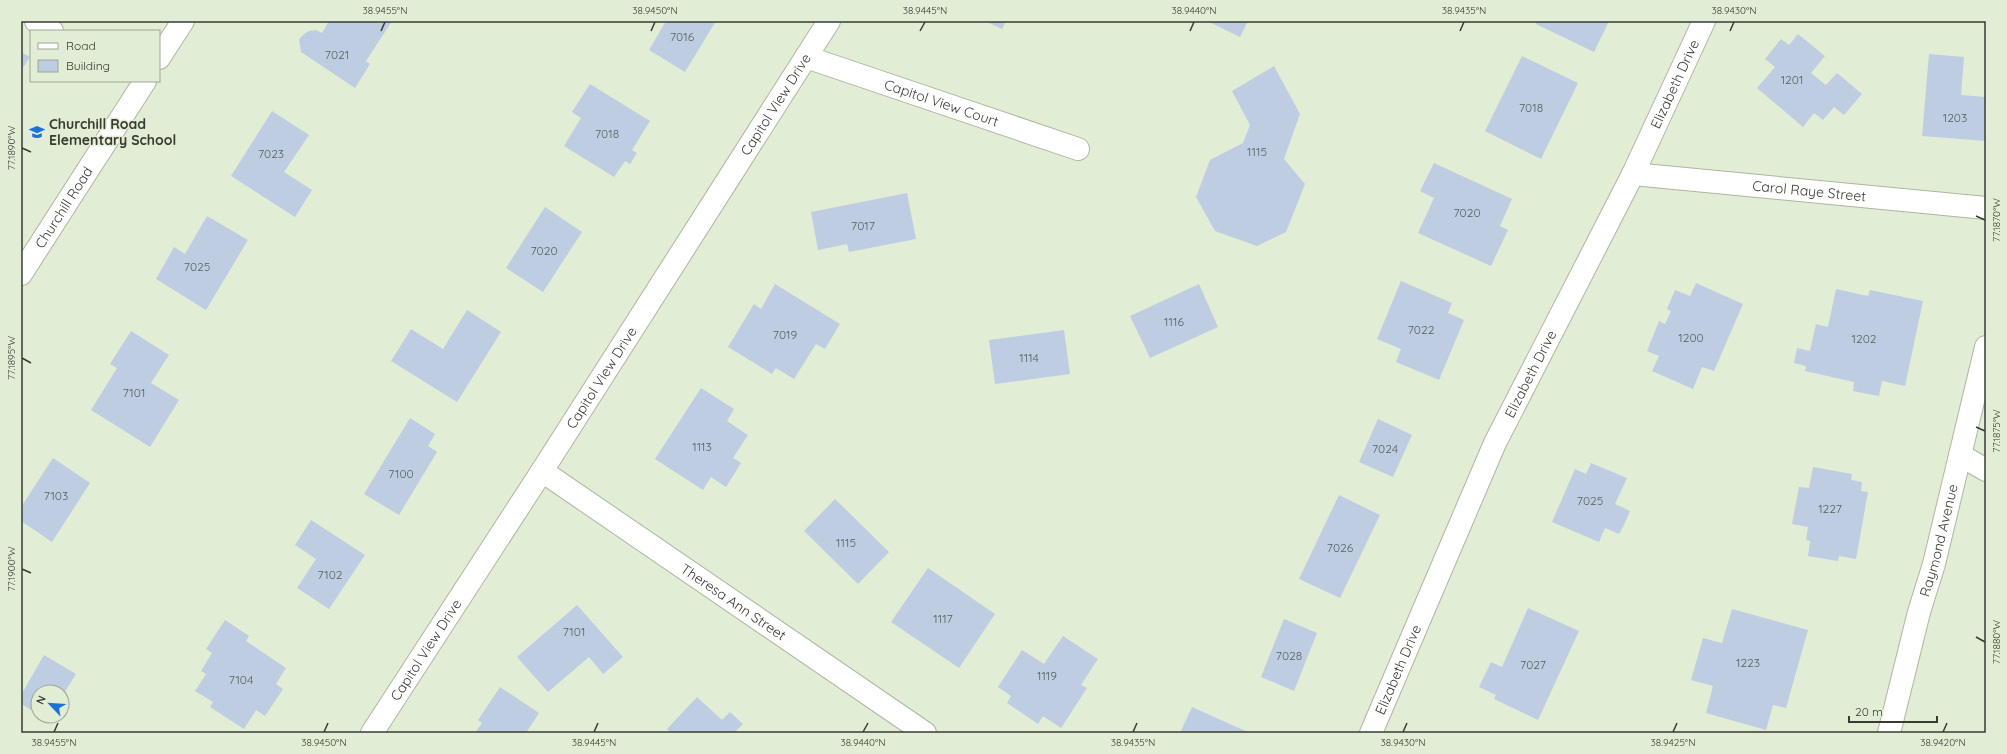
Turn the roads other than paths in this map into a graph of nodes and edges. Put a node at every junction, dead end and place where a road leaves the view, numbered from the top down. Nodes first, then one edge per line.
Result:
1 (36, 21) edge
2 (183, 21) edge
3 (829, 21) edge
4 (1704, 21) edge
5 (50, 30) edge
6 (160, 56) edge
7 (806, 57) junction
8 (138, 83) edge
9 (1078, 149) dead end
10 (1633, 174) junction
11 (1986, 208) edge
12 (21, 274) edge
13 (1986, 346) edge
14 (1960, 455) junction
15 (1986, 470) edge
16 (542, 471) junction
17 (372, 733) edge
18 (925, 733) edge
19 (1371, 733) edge
20 (1888, 733) edge

1 - 5 street
2 - 6 street
3 - 7 street, Capitol View Drive
4 - 10 street, Elizabeth Drive
7 - 9 street, Capitol View Court
7 - 16 street, Capitol View Drive
8 - 12 street, Churchill Road
10 - 11 street, Carol Raye Street
10 - 19 street, Elizabeth Drive
13 - 14 street, Raymond Avenue
14 - 15 street
14 - 20 street, Raymond Avenue
16 - 17 street, Capitol View Drive
16 - 18 street, Theresa Ann Street

